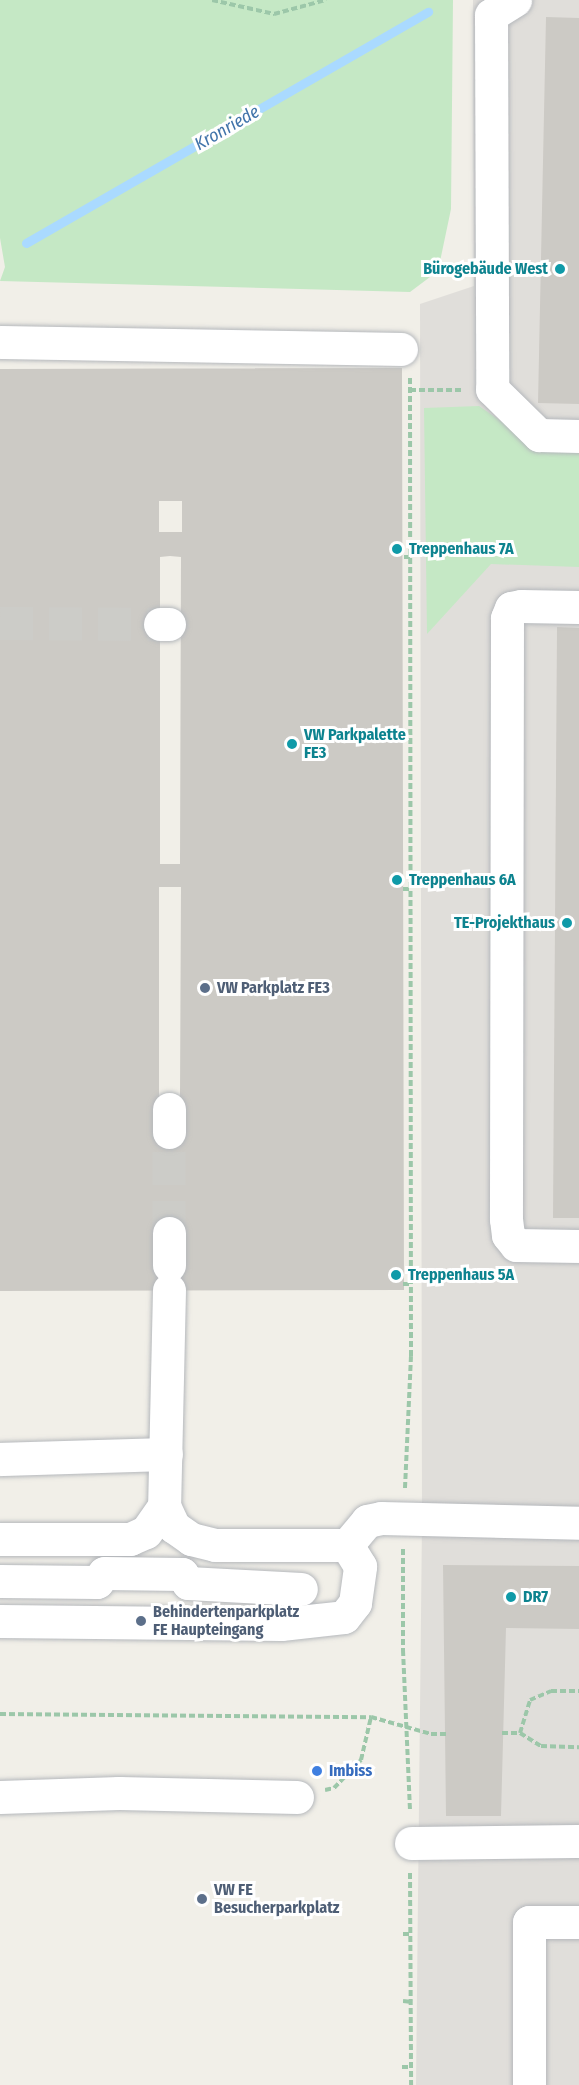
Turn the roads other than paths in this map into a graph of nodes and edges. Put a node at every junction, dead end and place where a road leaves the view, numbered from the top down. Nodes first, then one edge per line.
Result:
1 (515, 0) edge
2 (0, 342) edge
3 (406, 360) road end
4 (579, 436) edge
5 (579, 607) edge
6 (579, 1246) edge
7 (169, 1261) tunnel mouth
8 (166, 1454) junction
9 (0, 1459) edge
10 (164, 1506) junction
11 (579, 1523) edge
12 (0, 1539) edge
13 (296, 1545) junction
14 (347, 1545) junction
15 (0, 1581) edge
16 (302, 1588) junction
17 (0, 1621) edge
18 (324, 1621) junction
19 (0, 1797) edge
20 (297, 1797) road end
21 (579, 1841) edge
22 (411, 1843) road end
23 (579, 1922) edge
24 (530, 2085) edge

1 - 4 lane
2 - 3 lane
5 - 6 lane
7 - 8 lane
8 - 9 lane
8 - 10 lane
10 - 12 lane
10 - 13 lane
11 - 14 lane
13 - 14 lane
13 - 16 lane
14 - 18 lane
15 - 16 lane
16 - 18 lane
17 - 18 lane
19 - 20 lane
21 - 22 lane
23 - 24 lane

